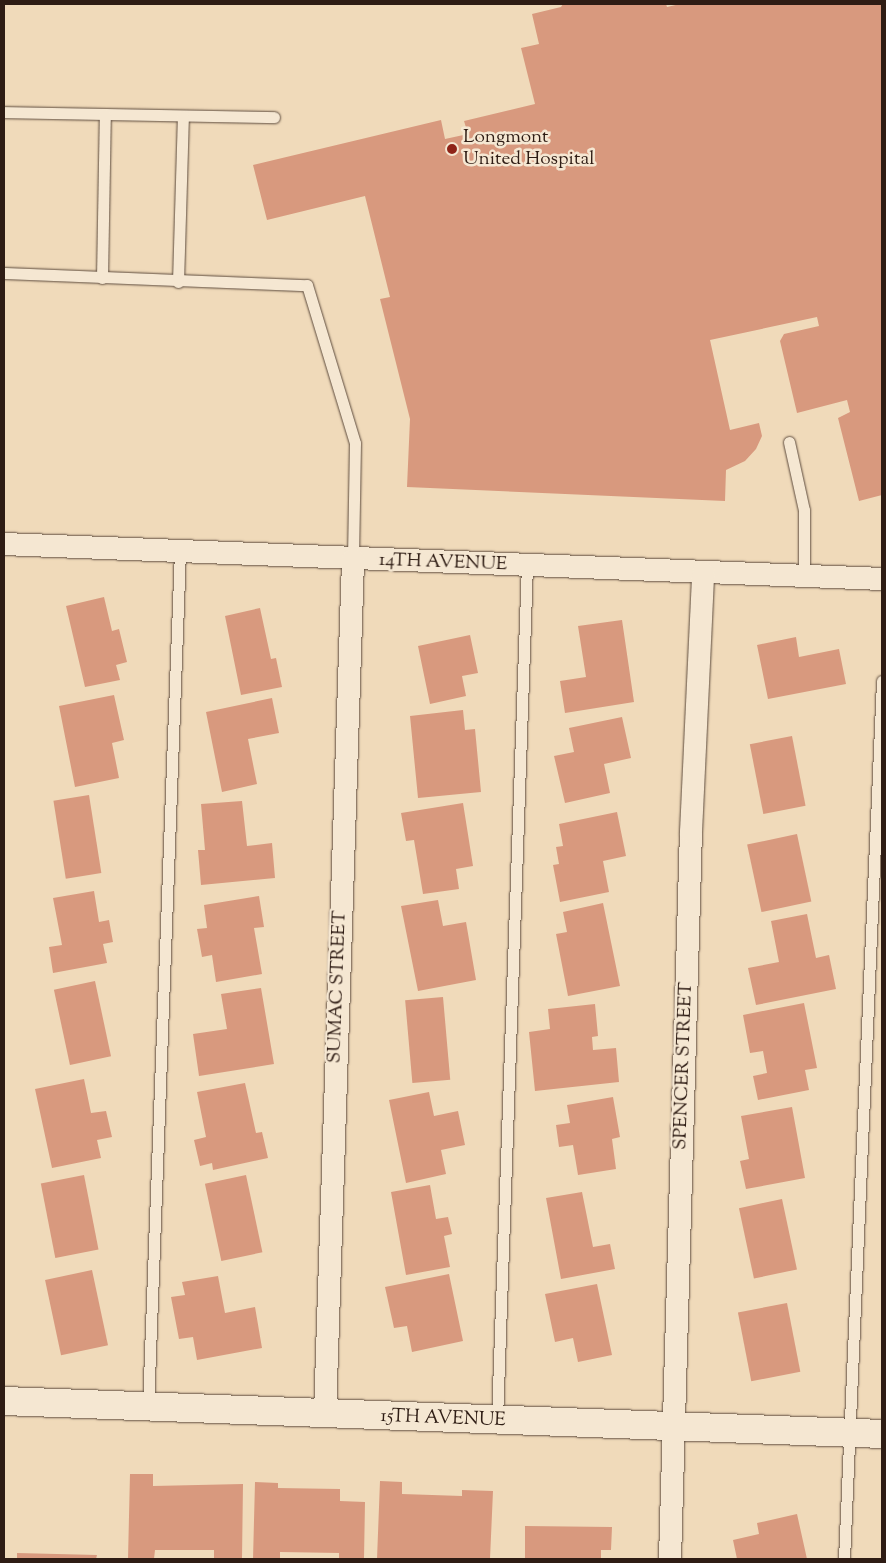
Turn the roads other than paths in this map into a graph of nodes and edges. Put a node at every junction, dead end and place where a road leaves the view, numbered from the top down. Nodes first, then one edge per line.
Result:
1 (4, 112) edge
2 (105, 114) junction
3 (183, 116) junction
4 (274, 117) dead end
5 (4, 273) edge
6 (102, 278) junction
7 (178, 282) junction
8 (789, 442) dead end
9 (4, 544) edge
10 (180, 552) junction
11 (353, 560) junction
12 (527, 566) junction
13 (702, 573) junction
14 (804, 576) junction
15 (882, 579) edge
16 (882, 681) edge
17 (4, 1401) edge
18 (148, 1406) junction
19 (325, 1414) junction
20 (497, 1421) junction
21 (672, 1427) junction
22 (849, 1433) junction
23 (882, 1434) edge
24 (670, 1559) edge
25 (844, 1559) edge

1 - 2 lane
2 - 3 lane
2 - 6 lane
3 - 4 lane
3 - 7 lane
5 - 6 lane
6 - 7 lane
7 - 11 lane
8 - 14 lane
9 - 10 street, 14TH AVENUE
10 - 11 street, 14TH AVENUE
10 - 18 lane
11 - 12 street, 14TH AVENUE
11 - 19 street, SUMAC STREET
12 - 13 street, 14TH AVENUE
12 - 20 lane
13 - 14 street, 14TH AVENUE
13 - 21 street, SPENCER STREET
14 - 15 street, 14TH AVENUE
16 - 22 lane
17 - 18 street, 15TH AVENUE
18 - 19 street, 15TH AVENUE
19 - 20 street, 15TH AVENUE
20 - 21 street, 15TH AVENUE
21 - 22 street, 15TH AVENUE
21 - 24 street, SPENCER STREET
22 - 23 street, 15TH AVENUE
22 - 25 lane

